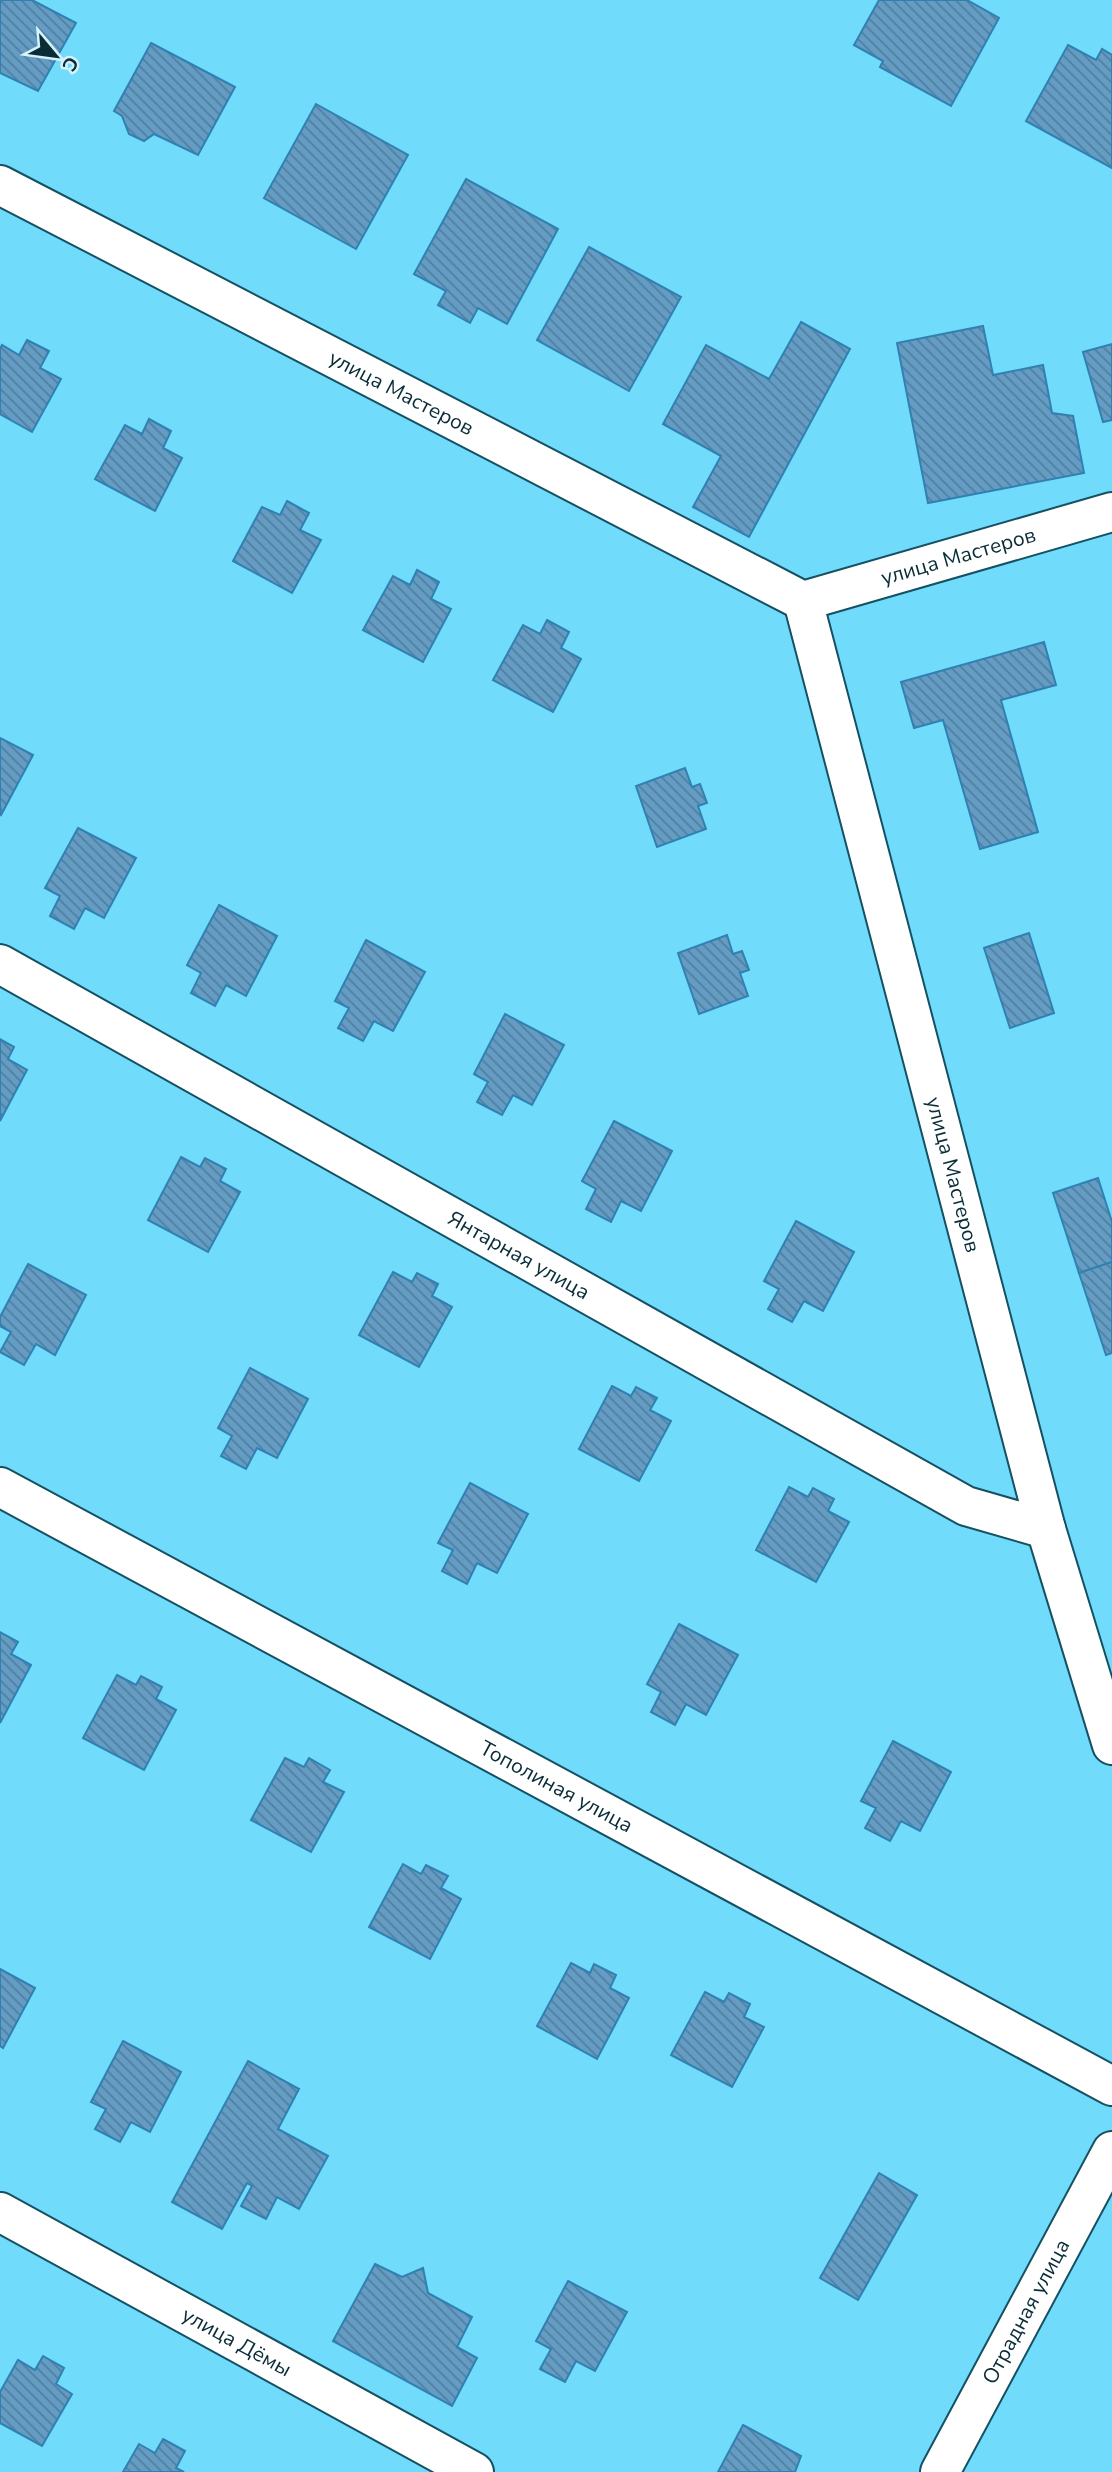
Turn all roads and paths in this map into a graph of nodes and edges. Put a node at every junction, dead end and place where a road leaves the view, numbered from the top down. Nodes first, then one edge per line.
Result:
1 (0, 185) edge
2 (1112, 512) edge
3 (803, 601) junction
4 (0, 964) edge
5 (0, 1487) edge
6 (1046, 1529) junction
7 (1112, 1745) edge
8 (1112, 2087) edge
9 (1112, 2151) edge
10 (0, 2212) edge
11 (474, 2472) edge
12 (940, 2472) edge

1 - 3 street, улица Мастеров
2 - 3 street, улица Мастеров
3 - 6 street, улица Мастеров
4 - 6 street, Янтарная улица
5 - 8 street, Тополиная улица
6 - 7 street, улица Мастеров
9 - 12 street, Отрадная улица
10 - 11 street, улица Дёмы

